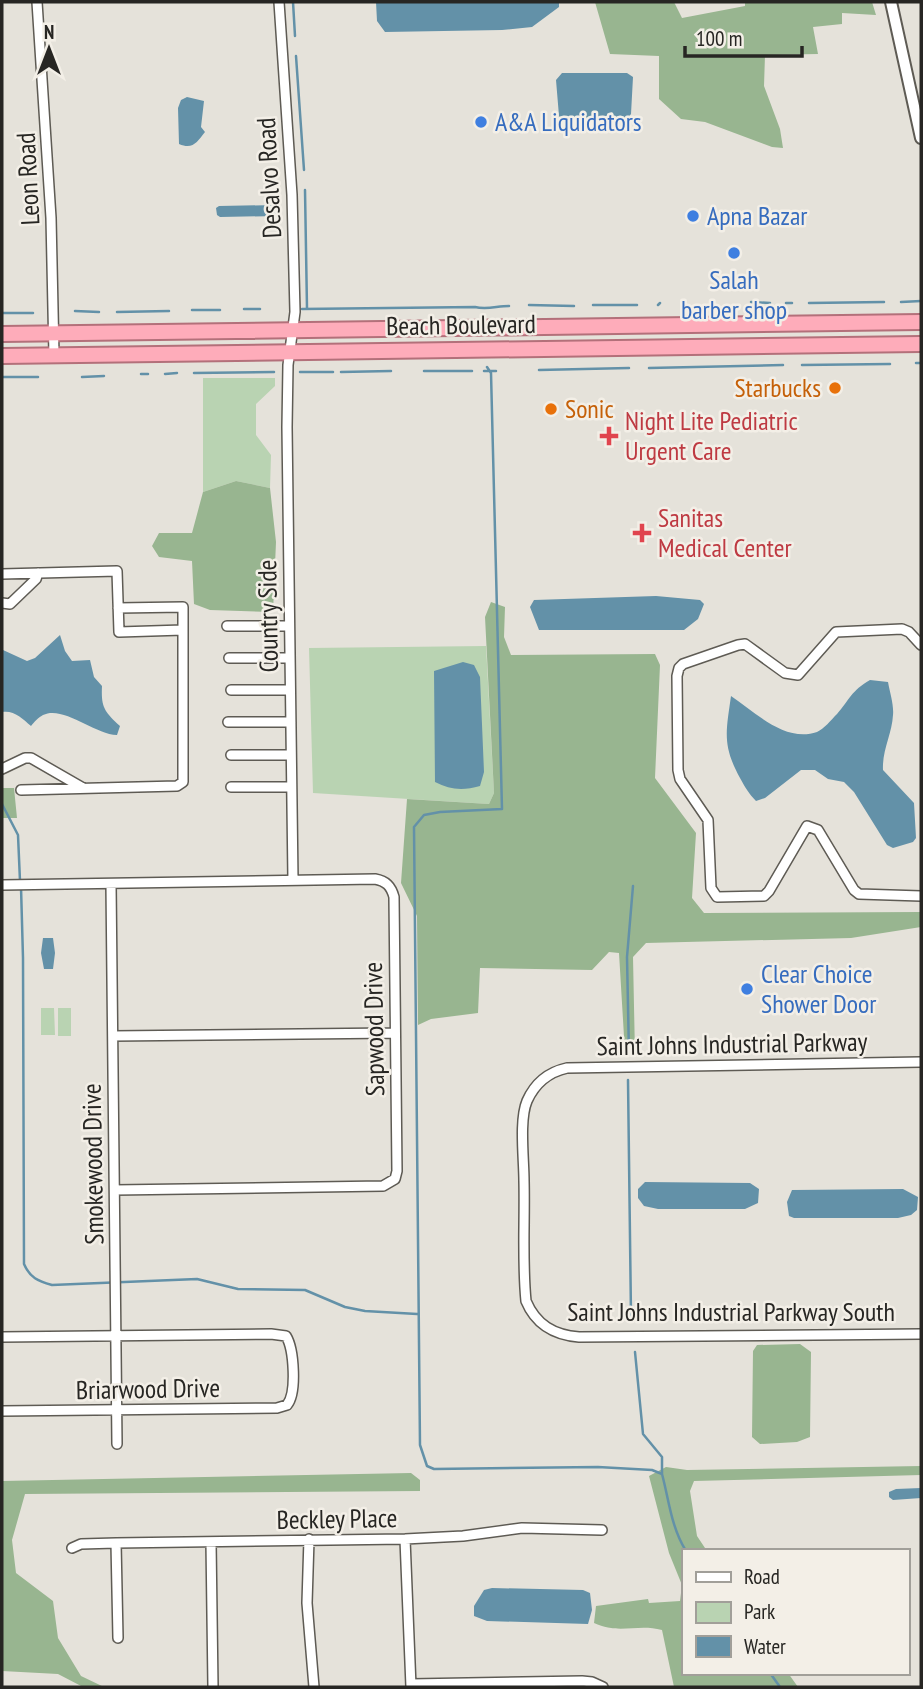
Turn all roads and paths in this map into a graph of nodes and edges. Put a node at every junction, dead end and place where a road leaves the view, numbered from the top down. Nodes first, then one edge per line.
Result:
1 (37, 2) edge
2 (279, 2) edge
3 (891, 2) edge
4 (921, 138) edge
5 (921, 322) edge
6 (641, 326) junction
7 (294, 330) junction
8 (53, 333) junction
9 (2, 334) edge
10 (921, 344) edge
11 (639, 348) junction
12 (290, 352) junction
13 (54, 355) junction
14 (2, 356) edge
15 (38, 573) junction
16 (2, 574) edge
17 (2, 603) edge
18 (118, 608) junction
19 (227, 626) dead end
20 (289, 626) junction
21 (183, 630) junction
22 (921, 645) edge
23 (290, 658) junction
24 (229, 659) dead end
25 (231, 690) dead end
26 (290, 690) junction
27 (228, 722) dead end
28 (290, 722) junction
29 (231, 755) dead end
30 (291, 755) junction
31 (2, 769) edge
32 (231, 787) dead end
33 (291, 787) junction
34 (85, 789) junction
35 (21, 790) dead end
36 (293, 880) junction
37 (111, 884) junction
38 (2, 885) edge
39 (921, 896) edge
40 (394, 1033) junction
41 (113, 1036) junction
42 (921, 1062) edge
43 (115, 1190) junction
44 (543, 1325) joint
45 (921, 1334) edge
46 (115, 1335) junction
47 (2, 1337) edge
48 (116, 1410) junction
49 (2, 1411) edge
50 (117, 1444) dead end
51 (602, 1530) dead end
52 (309, 1539) junction
53 (405, 1539) junction
54 (211, 1542) junction
55 (116, 1543) junction
56 (72, 1548) dead end
57 (118, 1638) dead end
58 (411, 1686) edge
59 (213, 1687) edge
60 (314, 1687) edge
61 (603, 1687) edge

1 - 8 street, Leon Road
2 - 7 street, Desalvo Road
3 - 4 street
5 - 6 highway
6 - 7 highway
6 - 11 highway
7 - 8 highway
7 - 12 street, Desalvo Road
8 - 9 highway
8 - 13 street, Leon Road
10 - 11 highway, Beach Boulevard
11 - 12 highway, Beach Boulevard
12 - 13 highway, Beach Boulevard
12 - 20 street, Country Side
13 - 14 highway, Beach Boulevard
15 - 16 street
15 - 17 street
15 - 18 street
18 - 21 street
18 - 21 street
19 - 20 street
20 - 23 street, Country Side
21 - 34 street
22 - 39 street
23 - 24 street
23 - 26 street, Country Side
25 - 26 street
26 - 28 street, Country Side
27 - 28 street
28 - 30 street, Country Side
29 - 30 street
30 - 33 street, Country Side
31 - 34 street
32 - 33 street
33 - 36 street, Country Side
34 - 35 street
36 - 37 street
36 - 40 street, Sapwood Drive
37 - 38 street
37 - 41 street, Smokewood Drive
40 - 41 street
40 - 43 street, Sapwood Drive
41 - 43 street, Smokewood Drive
42 - 44 street, Saint Johns Industrial Parkway
43 - 46 street, Smokewood Drive
44 - 45 street, Saint Johns Industrial Parkway South
46 - 47 street
46 - 48 street, Smokewood Drive
46 - 48 street, Briarwood Drive
48 - 49 street, Briarwood Drive
48 - 50 street, Smokewood Drive
51 - 53 street, Beckley Place
52 - 53 street, Beckley Place
52 - 54 street, Beckley Place
52 - 60 street
53 - 58 street
54 - 55 street, Beckley Place
54 - 59 street
55 - 56 street, Beckley Place
55 - 57 street
58 - 61 street

